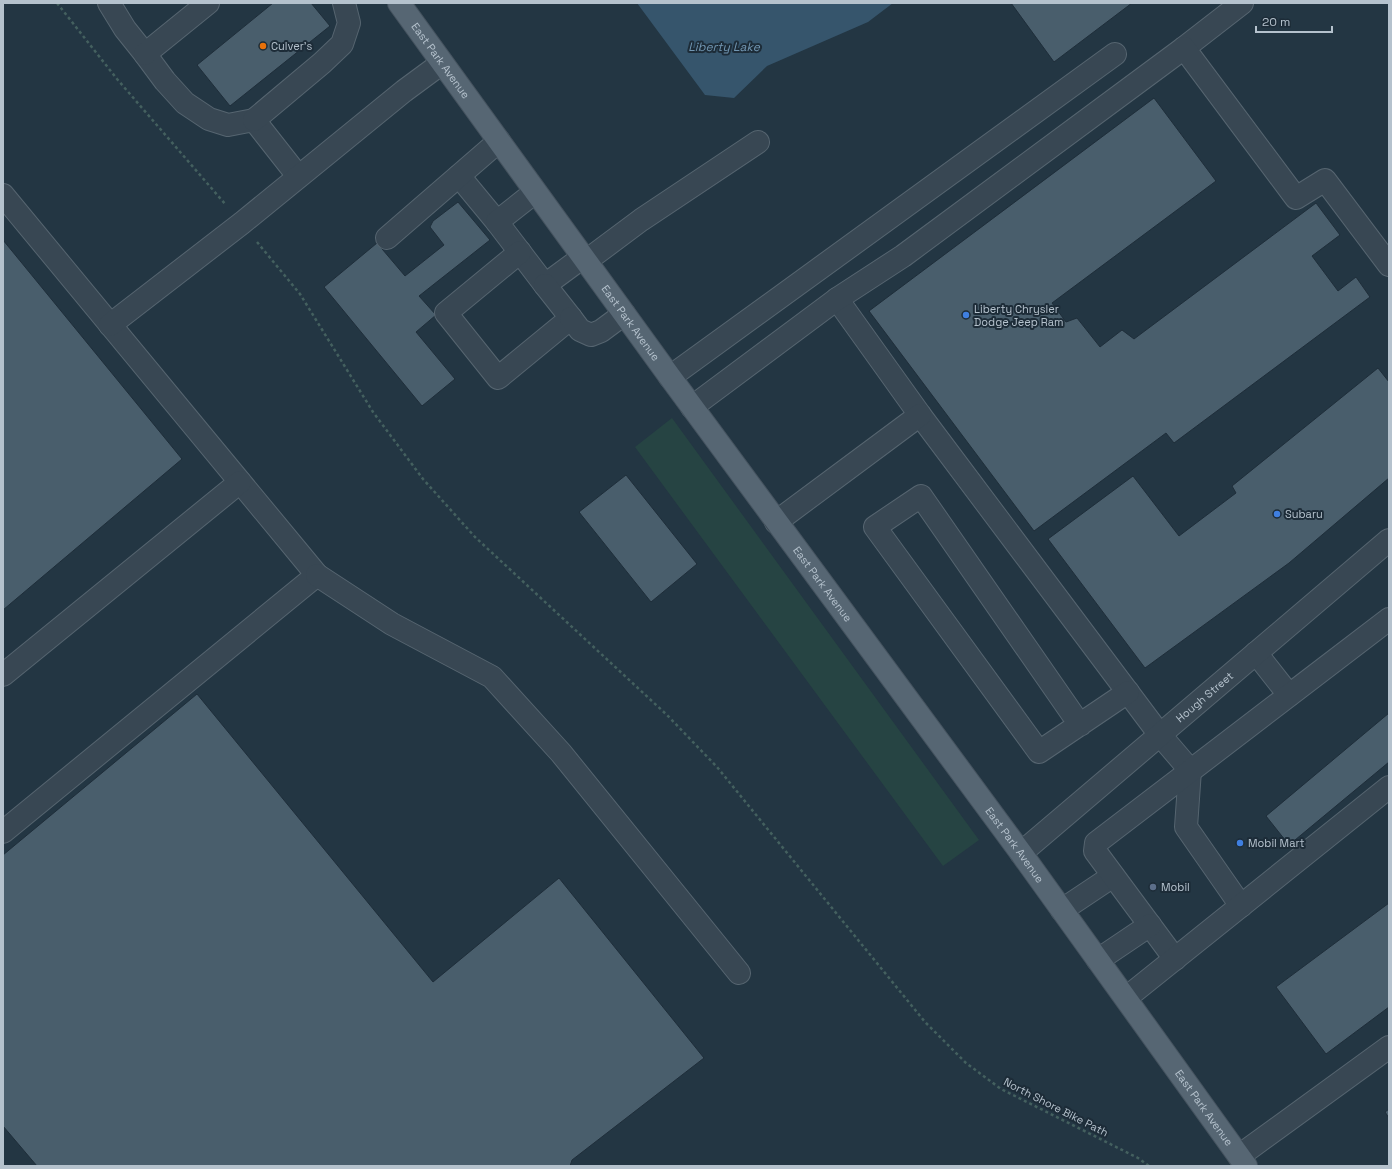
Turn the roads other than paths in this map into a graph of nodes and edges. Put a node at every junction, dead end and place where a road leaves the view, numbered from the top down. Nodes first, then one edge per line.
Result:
1 (109, 3) edge
2 (208, 3) edge
3 (344, 3) edge
4 (399, 3) edge
5 (1242, 3) edge
6 (1184, 48) junction
7 (144, 54) junction
8 (1115, 54) dead end
9 (442, 63) junction
10 (254, 120) junction
11 (498, 141) junction
12 (758, 142) dead end
13 (298, 176) junction
14 (459, 176) junction
15 (535, 192) junction
16 (3, 195) edge
17 (497, 222) junction
18 (387, 238) dead end
19 (520, 252) junction
20 (584, 259) junction
21 (1389, 266) edge
22 (545, 285) junction
23 (837, 299) junction
24 (624, 314) junction
25 (571, 318) junction
26 (110, 325) junction
27 (670, 377) junction
28 (692, 407) junction
29 (920, 414) junction
30 (240, 482) junction
31 (776, 522) junction
32 (1389, 540) edge
33 (317, 574) junction
34 (1389, 619) edge
35 (1256, 654) junction
36 (3, 675) edge
37 (1128, 692) junction
38 (1289, 695) junction
39 (1080, 724) junction
40 (1160, 735) junction
41 (1190, 770) junction
42 (1389, 787) edge
43 (3, 832) edge
44 (1021, 853) junction
45 (1113, 876) junction
46 (1241, 906) junction
47 (1062, 910) junction
48 (1150, 924) junction
49 (1175, 959) junction
50 (1098, 960) junction
51 (740, 973) dead end
52 (1126, 998) junction
53 (1389, 1047) edge
54 (1242, 1161) edge

1 - 7 street
2 - 7 street
3 - 10 street
4 - 9 main road, East Park Avenue
5 - 6 street
6 - 21 street
6 - 23 street
7 - 10 street
8 - 27 street
9 - 11 main road, East Park Avenue
9 - 13 street
10 - 13 street
11 - 14 street
11 - 15 main road, East Park Avenue
12 - 20 street
13 - 26 street
14 - 17 street
14 - 18 street
15 - 17 street
15 - 20 main road, East Park Avenue
16 - 26 street
17 - 19 street
19 - 22 street
19 - 25 street
20 - 22 street
20 - 24 main road, East Park Avenue
22 - 25 street
23 - 28 street
23 - 29 street
24 - 25 street
24 - 27 main road, East Park Avenue
26 - 30 street
27 - 28 main road, East Park Avenue
28 - 31 main road, East Park Avenue
29 - 31 street
29 - 37 street
30 - 33 street
30 - 36 street
31 - 44 main road, East Park Avenue
32 - 35 street, Hough Street
33 - 43 street
33 - 51 street
34 - 38 street
35 - 38 street
35 - 40 street, Hough Street
37 - 39 street
37 - 40 street
38 - 41 street
39 - 39 street
40 - 41 street
40 - 44 street, Hough Street
41 - 45 street
41 - 46 street
42 - 46 street
44 - 47 main road, East Park Avenue
45 - 47 street
45 - 48 street
46 - 49 street
47 - 50 main road, East Park Avenue
48 - 49 street
48 - 50 street
49 - 52 street
50 - 52 main road, East Park Avenue
52 - 54 main road, East Park Avenue
53 - 54 street

